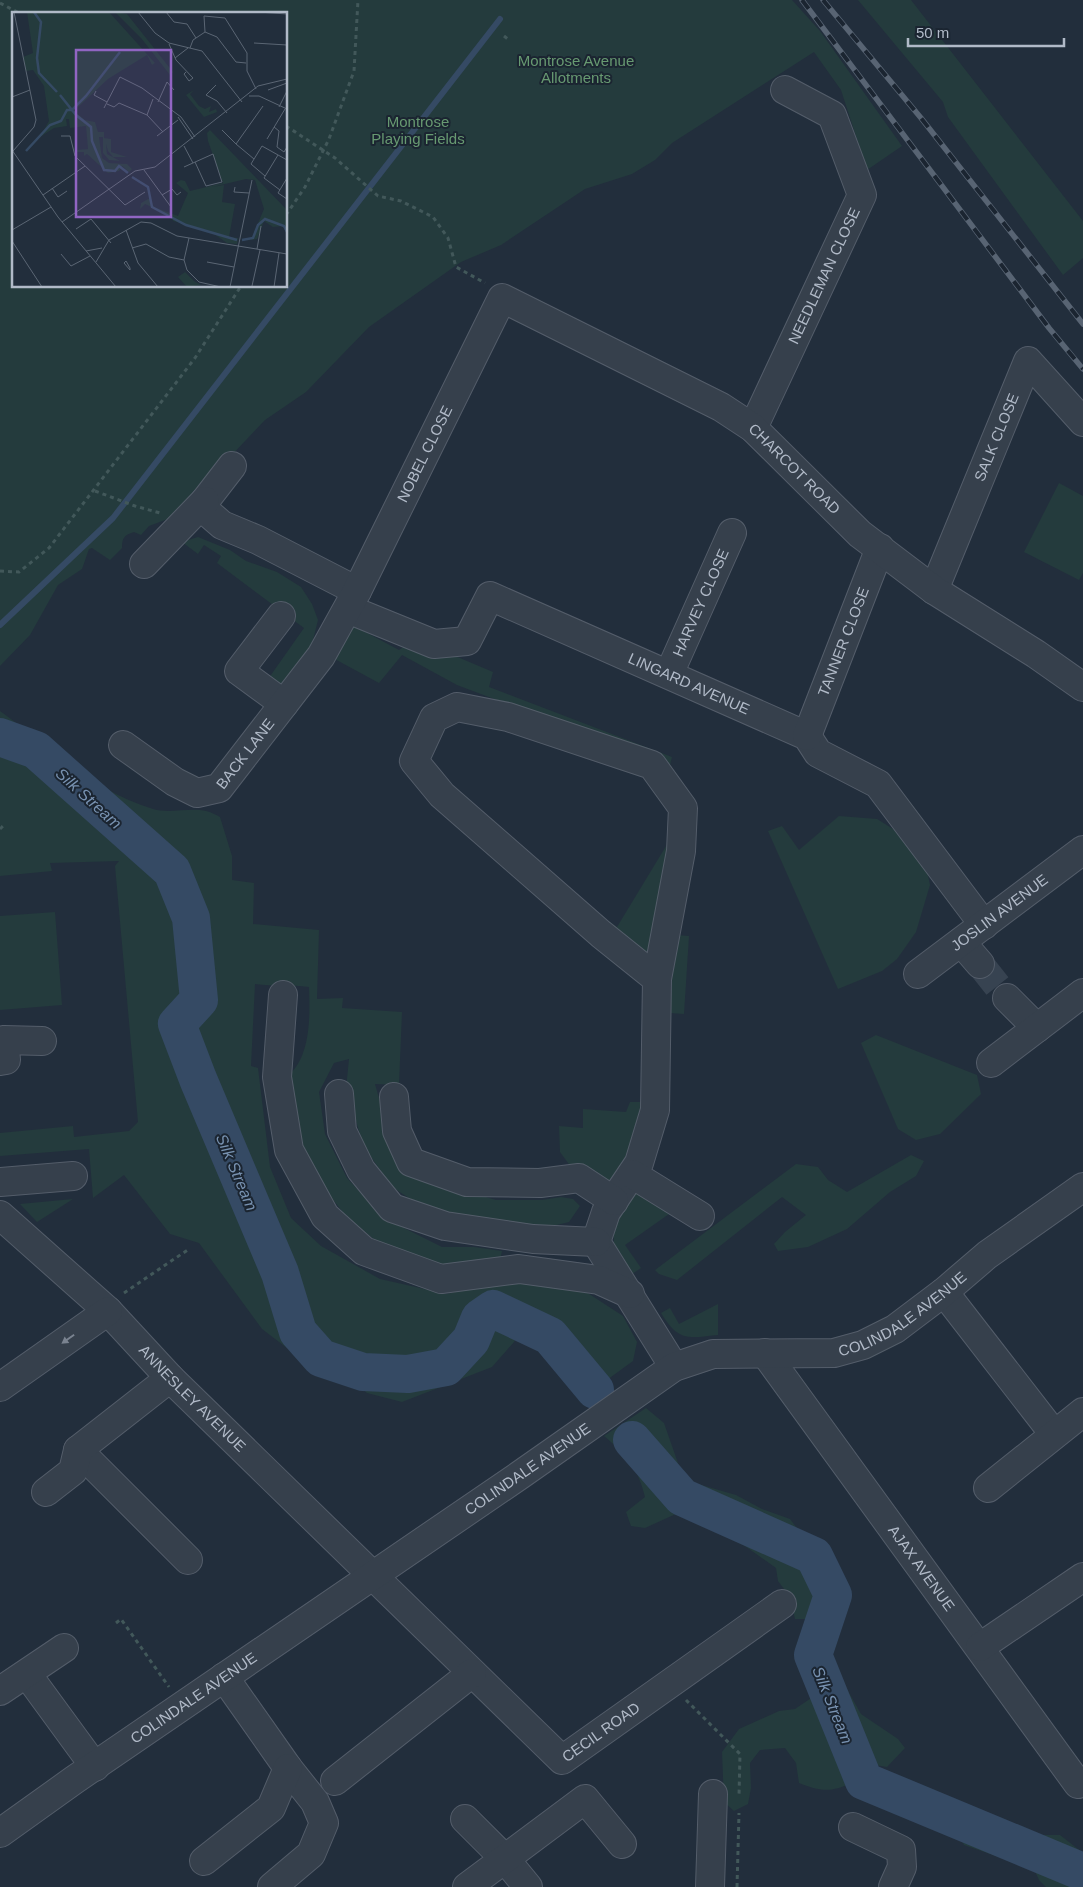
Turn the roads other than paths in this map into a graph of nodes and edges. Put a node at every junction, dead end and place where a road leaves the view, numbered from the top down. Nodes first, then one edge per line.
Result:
1 (785, 90) dead end
2 (497, 308) joint
3 (1083, 422) edge
4 (753, 428) junction
5 (232, 466) dead end
6 (205, 501) junction
7 (732, 533) dead end
8 (880, 548) junction
9 (144, 564) dead end
10 (934, 590) junction
11 (353, 600) junction
12 (281, 616) dead end
13 (322, 656) joint
14 (669, 674) junction
15 (1083, 687) edge
16 (284, 704) junction
17 (807, 736) junction
18 (123, 745) dead end
19 (1083, 850) edge
20 (984, 925) junction
21 (961, 942) junction
22 (980, 964) tunnel mouth
23 (918, 974) dead end
24 (657, 979) junction
25 (1083, 993) edge
26 (283, 995) dead end
27 (1007, 998) tunnel mouth
28 (1037, 1028) junction
29 (42, 1041) dead end
30 (0, 1062) edge
31 (991, 1063) dead end
32 (339, 1094) dead end
33 (394, 1097) dead end
34 (632, 1174) junction
35 (73, 1176) dead end
36 (0, 1182) edge
37 (1083, 1187) edge
38 (614, 1201) junction
39 (700, 1216) dead end
40 (1, 1218) edge
41 (596, 1242) junction
42 (944, 1292) junction
43 (630, 1294) junction
44 (108, 1311) junction
45 (765, 1353) junction
46 (674, 1367) junction
47 (170, 1378) junction
48 (0, 1388) edge
49 (1083, 1412) edge
50 (1054, 1434) junction
51 (78, 1450) junction
52 (988, 1488) dead end
53 (46, 1492) dead end
54 (188, 1560) dead end
55 (374, 1575) junction
56 (1083, 1577) edge
57 (782, 1604) dead end
58 (980, 1647) junction
59 (64, 1648) dead end
60 (472, 1673) junction
61 (28, 1674) junction
62 (224, 1677) junction
63 (0, 1691) edge
64 (95, 1767) junction
65 (288, 1768) junction
66 (335, 1781) dead end
67 (1078, 1784) dead end
68 (713, 1794) dead end
69 (465, 1819) dead end
70 (853, 1827) dead end
71 (0, 1833) edge
72 (622, 1844) dead end
73 (505, 1859) junction
74 (204, 1861) dead end
75 (272, 1887) edge
76 (467, 1887) edge
77 (528, 1887) edge
78 (710, 1887) edge
79 (893, 1887) edge

1 - 4 street, NEEDLEMAN CLOSE
2 - 4 street, CHARCOT ROAD
2 - 11 street, NOBEL CLOSE
3 - 10 street, SALK CLOSE
4 - 8 street, CHARCOT ROAD
5 - 6 street
6 - 9 street
6 - 11 street
7 - 14 street, HARVEY CLOSE
8 - 10 street, CHARCOT ROAD
8 - 17 street, TANNER CLOSE
10 - 15 street, CHARCOT ROAD
11 - 13 street, NOBEL CLOSE
11 - 14 street, LINGARD AVENUE
12 - 16 street
13 - 16 street, BACK LANE
14 - 17 street, LINGARD AVENUE
16 - 18 street, BACK LANE
17 - 20 street, LINGARD AVENUE
19 - 20 street, JOSLIN AVENUE
20 - 21 street, JOSLIN AVENUE
21 - 22 street
21 - 23 street, JOSLIN AVENUE
24 - 24 street
24 - 34 street
25 - 28 street
26 - 43 street
27 - 28 street
28 - 31 street
29 - 30 street
32 - 41 street
33 - 38 street
34 - 38 street
34 - 39 street
35 - 36 street
37 - 42 street, COLINDALE AVENUE
38 - 41 street
40 - 44 street, ANNESLEY AVENUE
41 - 43 street
42 - 45 street, COLINDALE AVENUE
42 - 50 street
43 - 46 street
44 - 47 street, ANNESLEY AVENUE
44 -> 48 street
45 - 46 street, COLINDALE AVENUE
45 - 58 street, AJAX AVENUE
46 - 55 street, COLINDALE AVENUE
47 - 51 street
47 - 55 street, ANNESLEY AVENUE
49 - 50 street
50 - 52 street
51 - 53 street
51 - 54 street
55 - 60 street, CECIL ROAD
55 - 62 street, COLINDALE AVENUE
56 - 58 street
57 - 60 street, CECIL ROAD
58 - 67 street, AJAX AVENUE
59 - 61 street
60 - 66 street
61 - 63 street
61 - 64 street
62 - 64 street, COLINDALE AVENUE
62 - 65 street
64 - 71 street, COLINDALE AVENUE
65 - 74 street
65 - 75 street
68 - 78 street
69 - 73 street
70 - 79 street
72 - 73 street
73 - 76 street
73 - 77 street

